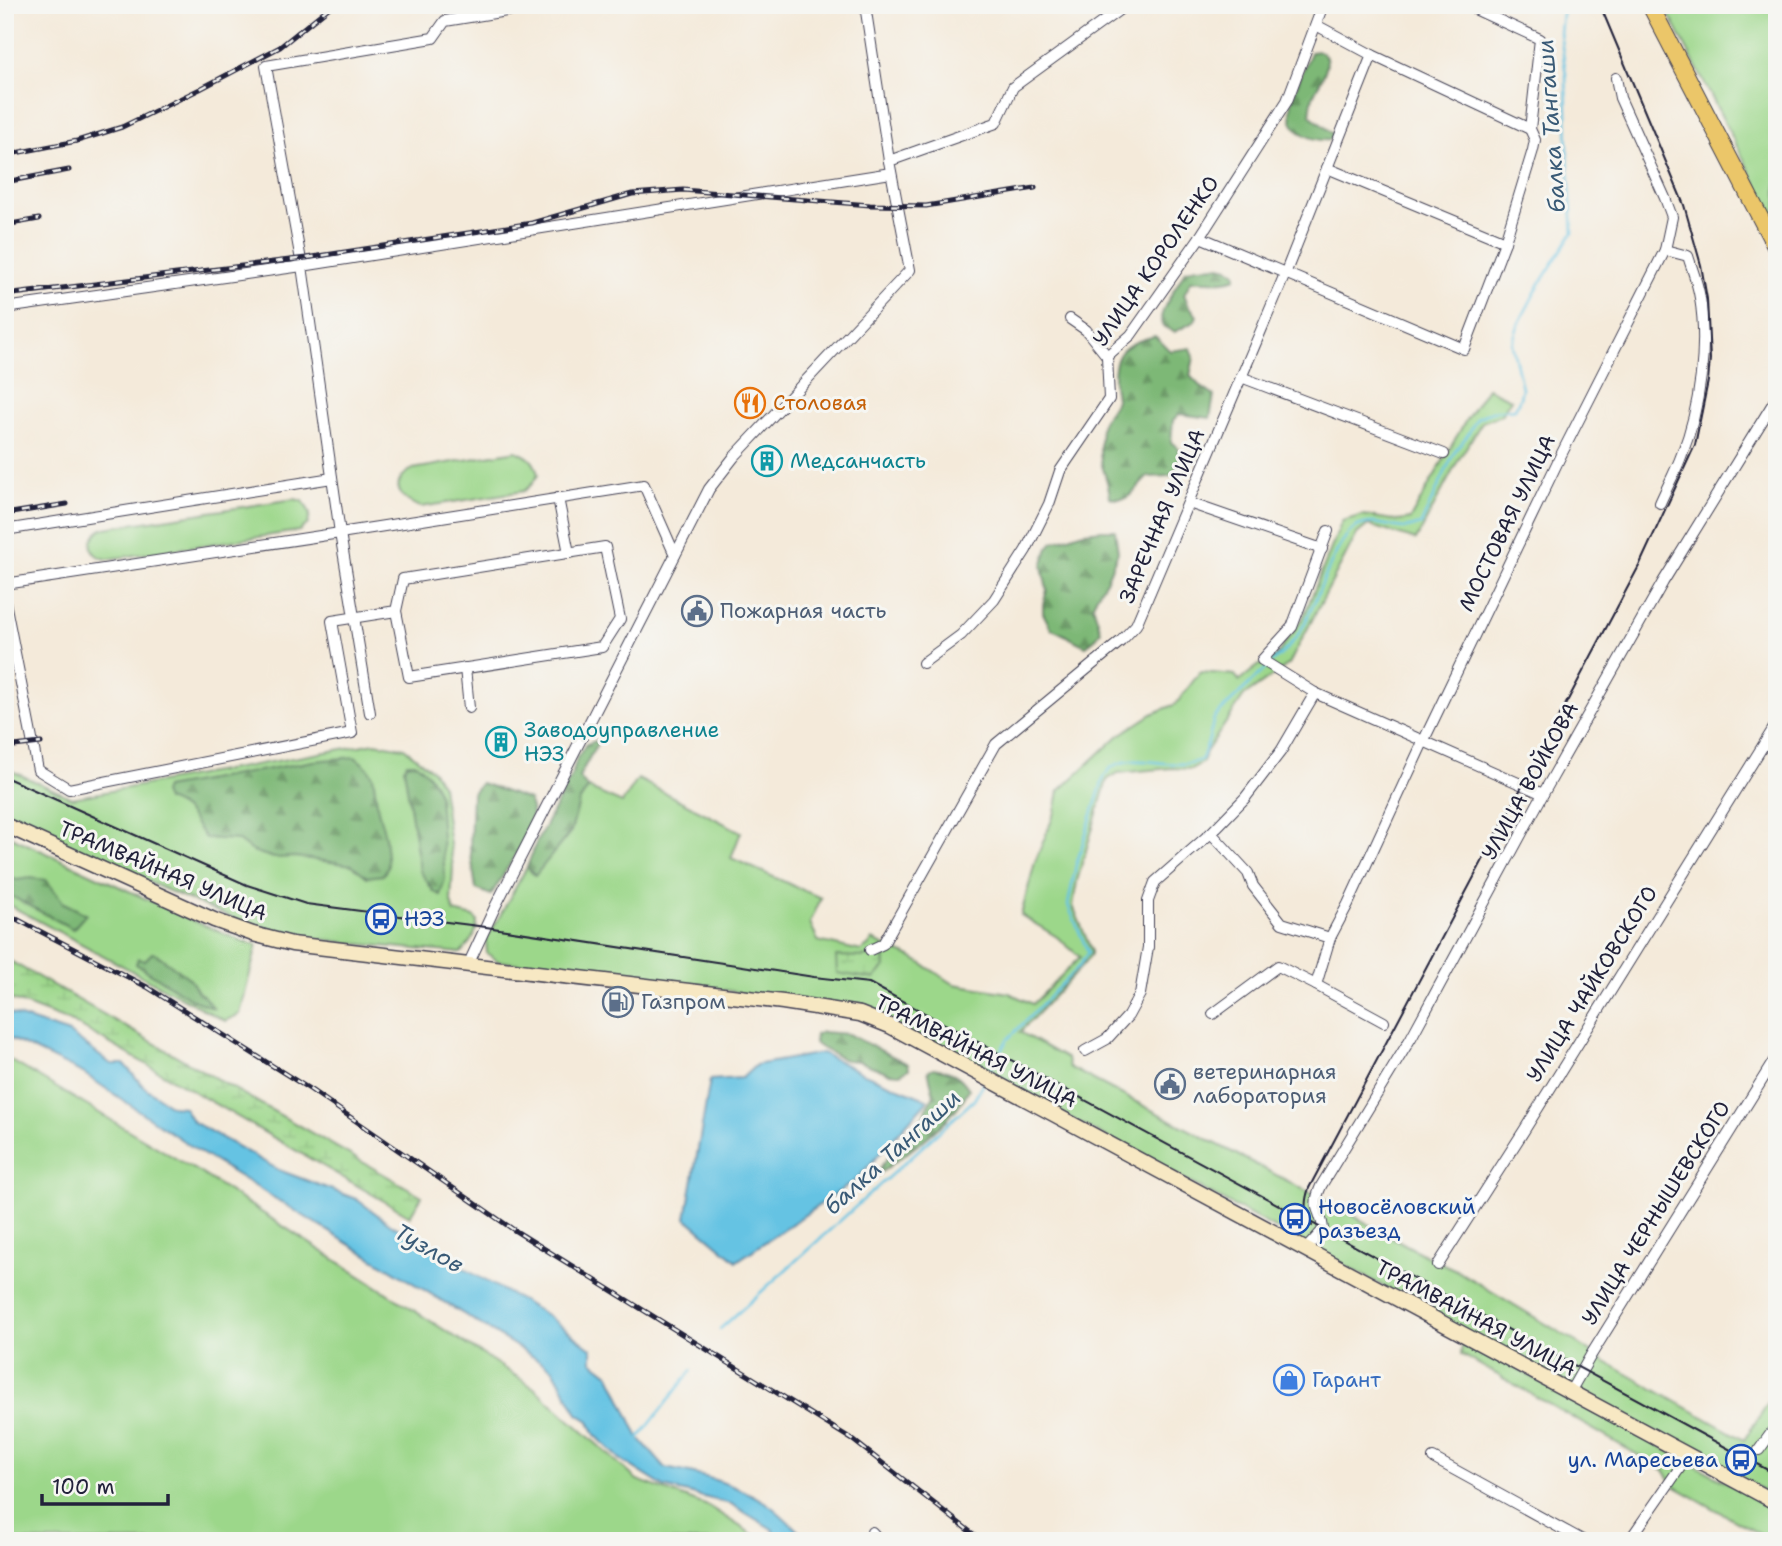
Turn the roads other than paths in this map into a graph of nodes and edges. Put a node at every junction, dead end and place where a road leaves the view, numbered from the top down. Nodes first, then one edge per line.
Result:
1 (542, 5) edge
2 (866, 5) edge
3 (1126, 5) edge
4 (1323, 5) edge
5 (1466, 5) edge
6 (1650, 5) edge
7 (1316, 25) junction
8 (1373, 55) junction
9 (1616, 78) dead end
10 (1530, 129) junction
11 (889, 161) junction
12 (1327, 168) junction
13 (891, 173) junction
14 (1200, 237) junction
15 (1504, 242) junction
16 (1665, 250) junction
17 (1777, 250) edge
18 (302, 266) junction
19 (1285, 274) junction
20 (5, 308) edge
21 (1070, 318) dead end
22 (1107, 356) junction
23 (1241, 377) junction
24 (1777, 397) edge
25 (1444, 454) dead end
26 (332, 478) junction
27 (558, 498) junction
28 (1189, 503) junction
29 (1660, 503) dead end
30 (5, 530) edge
31 (1328, 531) dead end
32 (340, 533) junction
33 (1322, 549) junction
34 (569, 552) junction
35 (675, 555) junction
36 (5, 584) edge
37 (5, 602) edge
38 (396, 611) junction
39 (354, 618) junction
40 (923, 663) dead end
41 (465, 668) junction
42 (1315, 694) junction
43 (469, 708) dead end
44 (370, 713) dead end
45 (1777, 723) edge
46 (1423, 742) junction
47 (1543, 794) junction
48 (5, 825) edge
49 (1211, 833) junction
50 (1330, 938) junction
51 (870, 950) dead end
52 (468, 965) junction
53 (1316, 985) junction
54 (1213, 1013) dead end
55 (1384, 1022) dead end
56 (1085, 1051) dead end
57 (1777, 1056) edge
58 (1305, 1250) junction
59 (1438, 1265) dead end
60 (1570, 1392) junction
61 (1777, 1425) edge
62 (1759, 1450) dead end
63 (1688, 1456) junction
64 (1433, 1458) dead end
65 (1777, 1503) edge
66 (872, 1532) dead end
67 (880, 1541) edge
68 (1584, 1541) edge
69 (1629, 1541) edge

1 - 18 street
2 - 11 street
3 - 11 street
4 - 7 street, УЛИЦА КОРОЛЕНКО
5 - 10 street
6 - 17 main road
7 - 8 street
7 - 14 street, УЛИЦА КОРОЛЕНКО
8 - 10 street
8 - 12 street, ЗАРЕЧНАЯ УЛИЦА
9 - 16 street, МОСТОВАЯ УЛИЦА
10 - 15 street
11 - 13 street
12 - 15 street
12 - 19 street, ЗАРЕЧНАЯ УЛИЦА
13 - 18 street
13 - 35 street
14 - 19 street
14 - 22 street, УЛИЦА КОРОЛЕНКО
15 - 19 street
16 - 29 street
16 - 46 street, МОСТОВАЯ УЛИЦА
18 - 20 street
18 - 26 street
19 - 23 street, ЗАРЕЧНАЯ УЛИЦА
21 - 22 street
22 - 40 street, УЛИЦА КОРОЛЕНКО
23 - 25 street
23 - 28 street, ЗАРЕЧНАЯ УЛИЦА
24 - 47 street, УЛИЦА ВОЙКОВА
26 - 30 street
26 - 32 street
27 - 32 street
27 - 34 street
27 - 35 street
28 - 33 street
28 - 51 street, ЗАРЕЧНАЯ УЛИЦА
31 - 33 street
32 - 36 street
32 - 39 street
33 - 42 street
34 - 38 street
34 - 41 street
35 - 52 street
37 - 39 street
38 - 39 street
38 - 41 street
39 - 44 street
41 - 43 street
42 - 46 street
42 - 49 street
45 - 59 street, УЛИЦА ЧАЙКОВСКОГО
46 - 47 street
46 - 50 street, МОСТОВАЯ УЛИЦА
47 - 58 street, УЛИЦА ВОЙКОВА
48 - 52 main road, ТРАМВАЙНАЯ УЛИЦА
49 - 50 street
49 - 56 street
50 - 53 street, МОСТОВАЯ УЛИЦА
52 - 58 main road, ТРАМВАЙНАЯ УЛИЦА
53 - 54 street
53 - 55 street
57 - 60 street, УЛИЦА ЧЕРНЫШЕВСКОГО
58 - 60 main road, ТРАМВАЙНАЯ УЛИЦА
60 - 63 main road, ТРАМВАЙНАЯ УЛИЦА
61 - 62 street
63 - 65 main road, ТРАМВАЙНАЯ УЛИЦА
63 - 69 street
64 - 68 street
66 - 67 street

